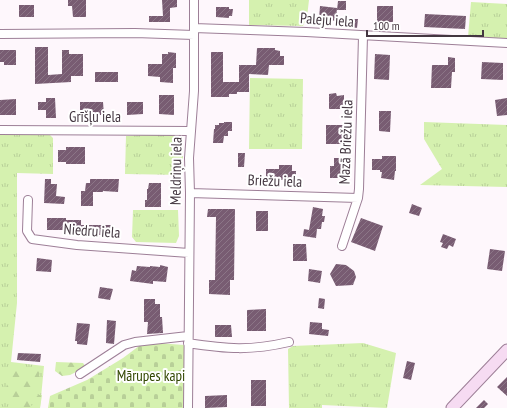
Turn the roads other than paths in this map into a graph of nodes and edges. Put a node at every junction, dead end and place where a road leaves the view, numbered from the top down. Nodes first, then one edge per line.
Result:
1 (194, 0) edge
2 (194, 31) junction
3 (0, 34) edge
4 (363, 36) junction
5 (507, 43) edge
6 (0, 130) edge
7 (190, 130) junction
8 (190, 193) junction
9 (358, 198) junction
10 (28, 200) dead end
11 (342, 246) dead end
12 (189, 253) junction
13 (188, 340) junction
14 (289, 342) dead end
15 (507, 350) edge
16 (80, 374) dead end
17 (188, 408) edge
18 (452, 408) edge

1 - 2 street, Meldriņu iela
2 - 3 street, Paleju iela
2 - 4 street, Paleju iela
2 - 7 street, Meldriņu iela
4 - 5 street, Paleju iela
4 - 9 street, Mazā Briežu iela
6 - 7 street, Grīšļu iela
7 - 8 street, Meldriņu iela
8 - 9 street, Briežu iela
8 - 12 street, Meldriņu iela
9 - 11 street, Mazā Briežu iela
10 - 12 street, Niedru iela
12 - 13 street, Meldriņu iela
13 - 14 street
13 - 16 street
13 - 17 street, Meldriņu iela
15 - 18 main road

